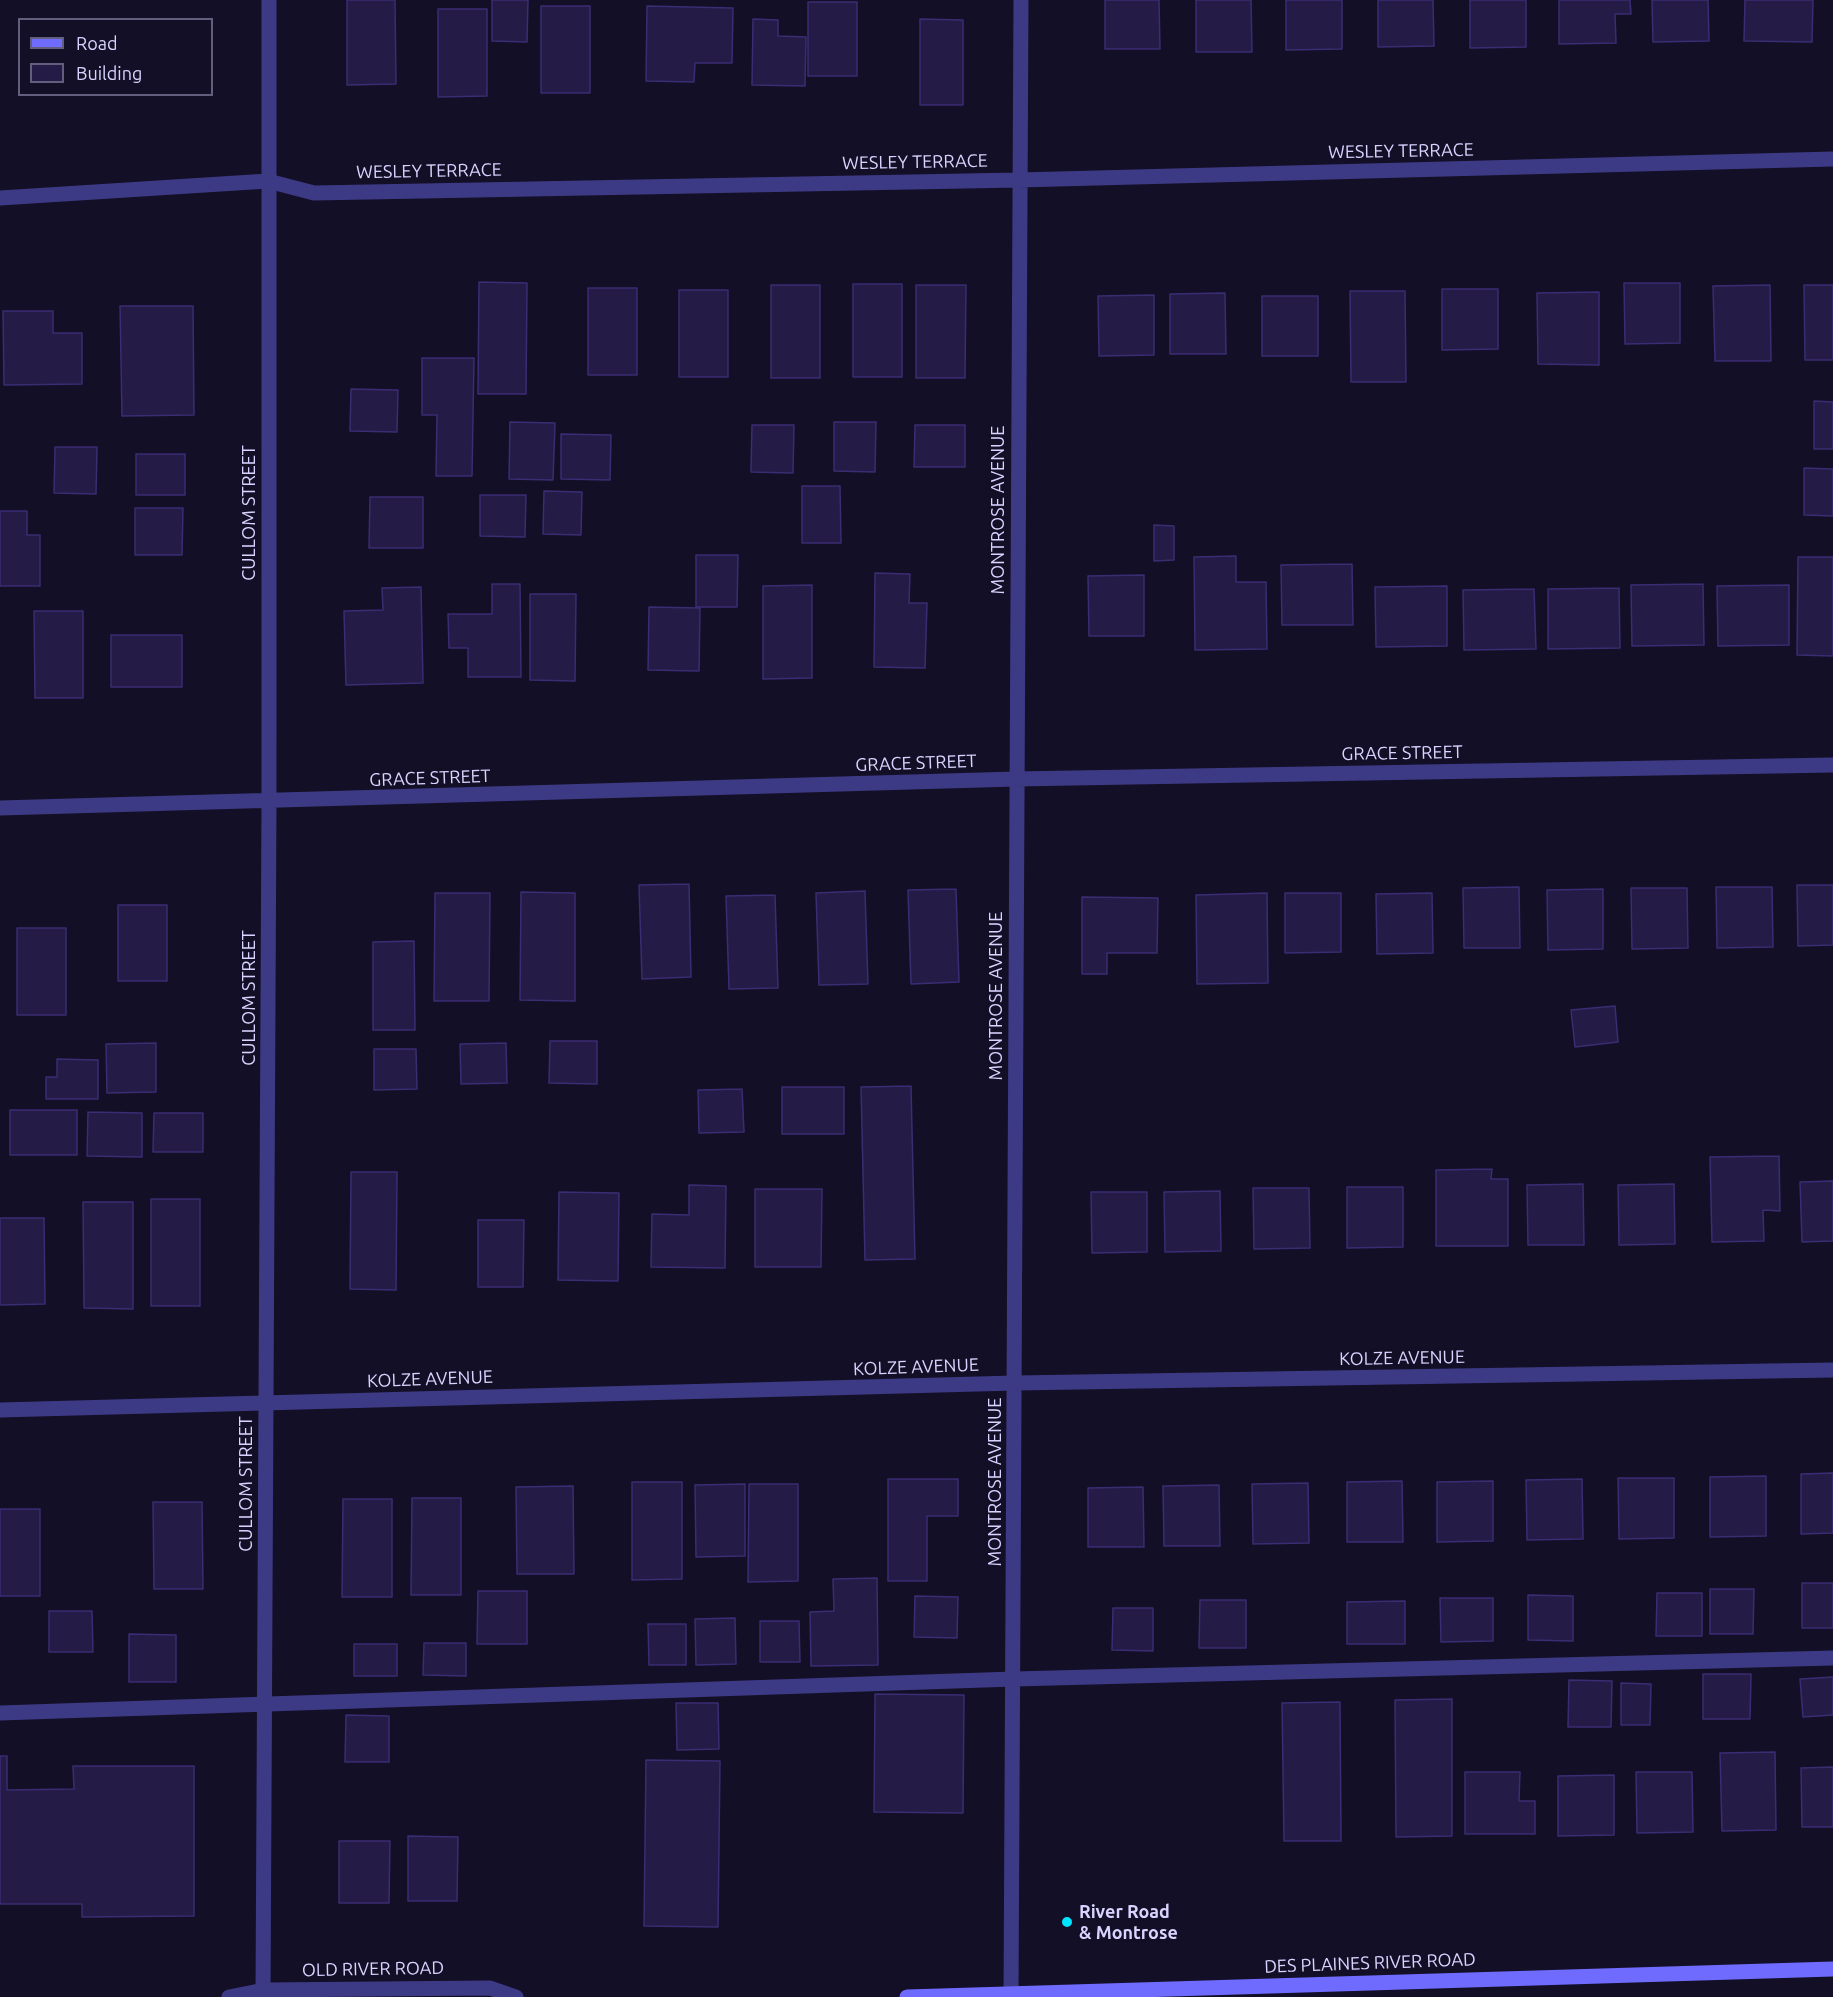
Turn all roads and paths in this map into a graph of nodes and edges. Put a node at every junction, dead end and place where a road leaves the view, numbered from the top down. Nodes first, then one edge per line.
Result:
1 (269, 0) edge
2 (1021, 0) edge
3 (1833, 159) edge
4 (1019, 180) junction
5 (268, 181) junction
6 (0, 198) edge
7 (1833, 765) edge
8 (1016, 779) junction
9 (269, 802) junction
10 (0, 808) edge
11 (1833, 1371) edge
12 (1015, 1383) junction
13 (266, 1403) junction
14 (0, 1410) edge
15 (1833, 1658) edge
16 (1014, 1679) junction
17 (265, 1704) junction
18 (0, 1713) edge
19 (1833, 1969) edge
20 (264, 1993) edge
21 (1011, 1993) junction
22 (230, 1997) edge
23 (516, 1997) edge
24 (908, 1997) edge

1 - 5 street, CULLOM STREET
2 - 4 street, MONTROSE AVENUE
3 - 4 street, WESLEY TERRACE
4 - 5 street, WESLEY TERRACE
4 - 8 street, MONTROSE AVENUE
5 - 6 street, WESLEY TERRACE
5 - 9 street, CULLOM STREET
7 - 8 street, GRACE STREET
8 - 9 street, GRACE STREET
8 - 12 street, MONTROSE AVENUE
9 - 10 street, GRACE STREET
9 - 13 street, CULLOM STREET
11 - 12 street, KOLZE AVENUE
12 - 13 street, KOLZE AVENUE
12 - 16 street, MONTROSE AVENUE
13 - 14 street, KOLZE AVENUE
13 - 17 street, CULLOM STREET
15 - 16 street
16 - 17 street
16 - 21 street, MONTROSE AVENUE
17 - 18 street
17 - 20 street, CULLOM STREET
19 - 21 main road, DES PLAINES RIVER ROAD
20 - 22 street, OLD RIVER ROAD
20 - 23 street, OLD RIVER ROAD
21 - 24 main road, DES PLAINES RIVER ROAD

